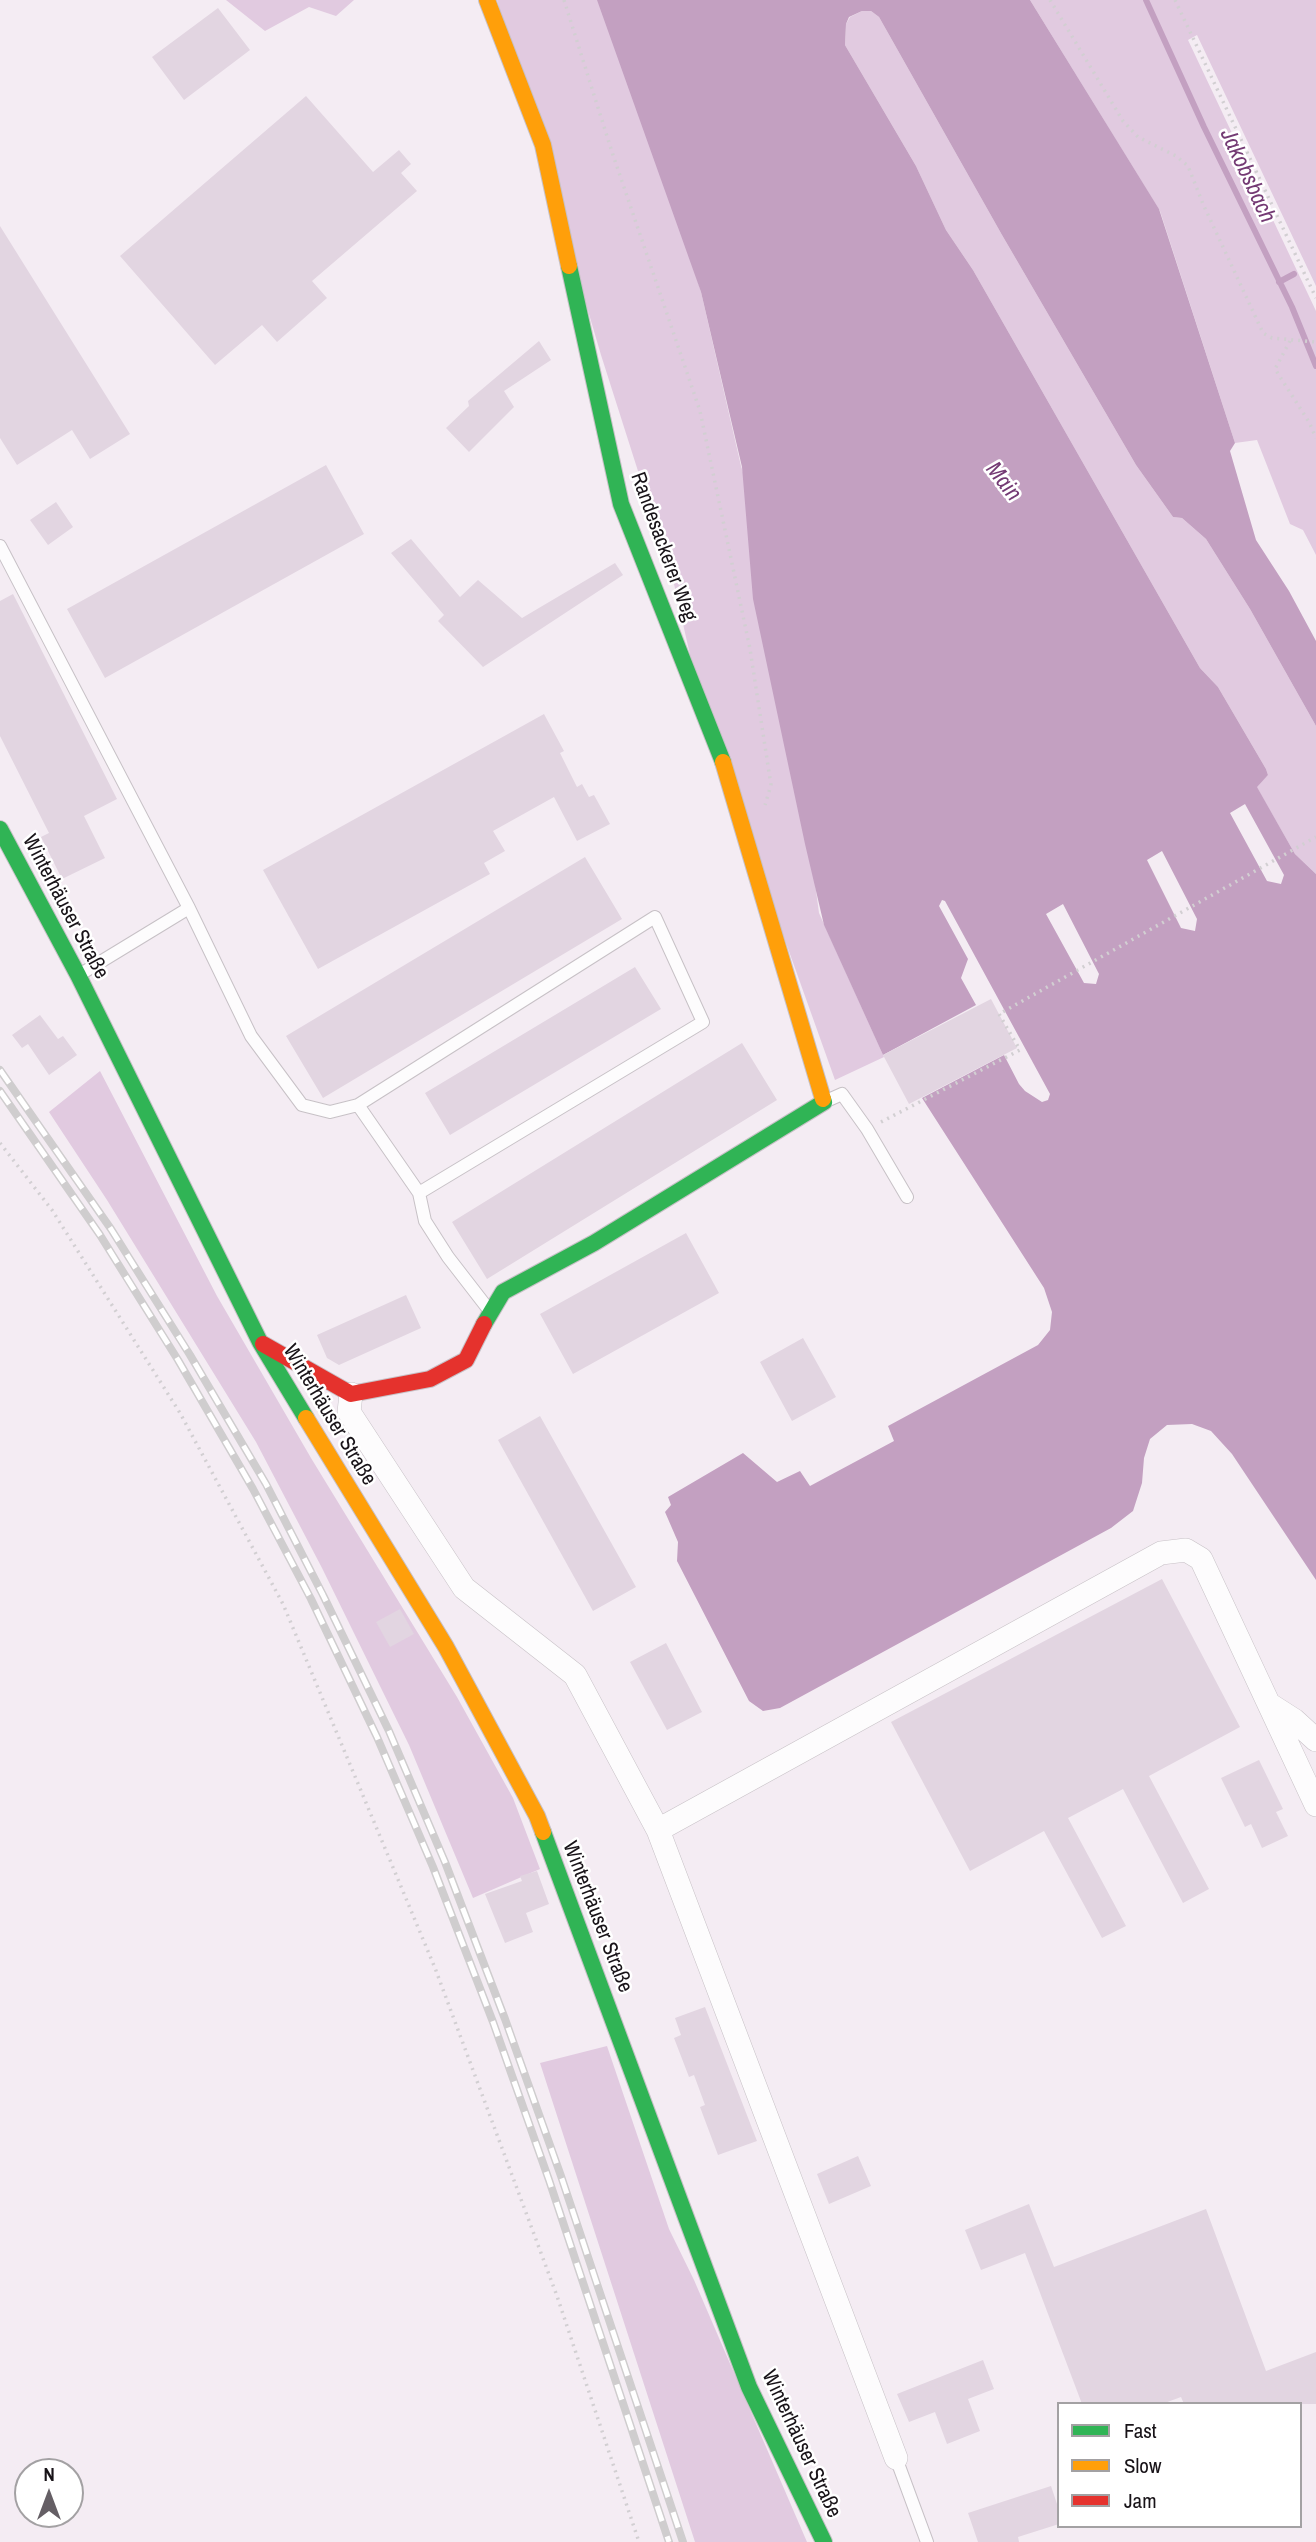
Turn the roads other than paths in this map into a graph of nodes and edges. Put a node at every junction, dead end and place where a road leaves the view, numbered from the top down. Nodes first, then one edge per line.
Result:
1 (487, 0) edge
2 (0, 546) edge
3 (0, 829) edge
4 (189, 908) junction
5 (78, 975) junction
6 (824, 1102) junction
7 (358, 1105) junction
8 (419, 1193) junction
9 (907, 1197) dead end
10 (490, 1310) junction
11 (260, 1342) junction
12 (351, 1394) junction
13 (1269, 1704) junction
14 (1316, 1740) edge
15 (1316, 1805) edge
16 (658, 1830) junction
17 (896, 2458) joint
18 (824, 2542) edge
19 (927, 2542) edge

1 - 6 main road, Randesackerer Weg
2 - 4 lane
3 - 5 main road, Winterhäuser Straße
4 - 5 lane
4 - 7 lane
5 - 11 main road, Winterhäuser Straße
6 - 9 lane
6 - 10 main road, Winterhäuser Straße
7 - 8 lane
7 - 8 lane
8 - 10 lane
10 - 12 main road, Winterhäuser Straße
11 - 12 main road, Winterhäuser Straße
11 - 18 main road, Winterhäuser Straße
12 - 16 street
13 - 14 street
13 - 15 street
13 - 16 street
16 - 17 street
17 - 19 lane

